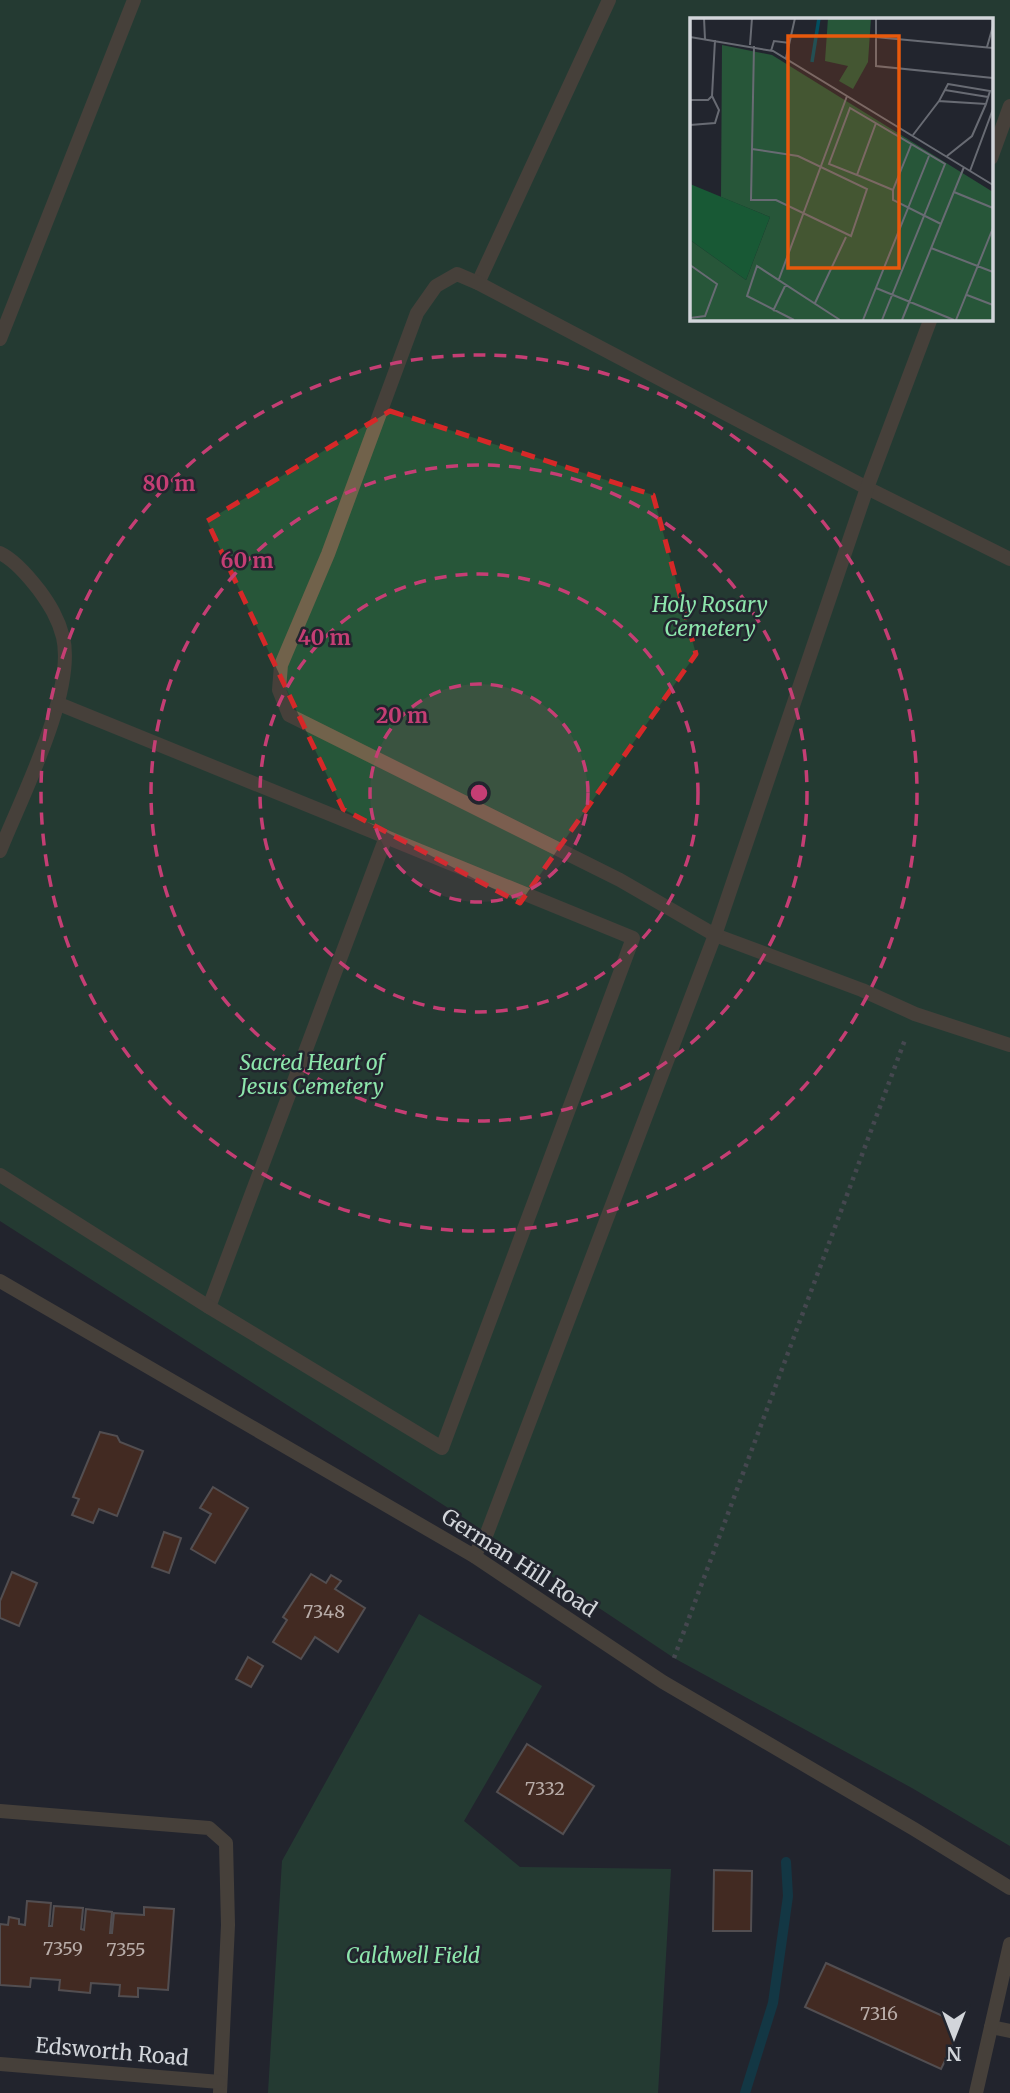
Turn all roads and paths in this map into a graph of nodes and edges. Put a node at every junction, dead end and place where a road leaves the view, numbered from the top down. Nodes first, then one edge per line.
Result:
1 (134, 0) edge
2 (609, 0) edge
3 (1010, 106) edge
4 (992, 155) edge
5 (478, 283) junction
6 (930, 320) edge
7 (0, 339) edge
8 (867, 488) junction
9 (0, 554) edge
10 (1010, 559) edge
11 (59, 704) junction
12 (386, 837) junction
13 (0, 851) edge
14 (715, 935) junction
15 (915, 1014) junction
16 (1010, 1045) edge
17 (0, 1175) edge
18 (0, 1281) edge
19 (209, 1307) junction
20 (474, 1556) junction
21 (663, 1682) junction
22 (0, 1811) edge
23 (1010, 1888) edge
24 (1010, 1944) edge
25 (991, 2027) junction
26 (1010, 2031) edge
27 (0, 2064) edge
28 (220, 2087) edge
29 (976, 2093) edge

1 - 7 street
2 - 5 street
3 - 4 street
5 - 8 street
5 - 14 street
6 - 8 street
8 - 10 street
8 - 14 street
9 - 11 street
11 - 12 street
11 - 13 street
12 - 19 street
12 - 19 street
14 - 15 street
14 - 20 street
15 - 16 street
15 - 21 path
17 - 19 street
18 - 20 street, German Hill Road
20 - 21 street, German Hill Road
21 - 23 street, German Hill Road
22 - 28 street
24 - 25 street
25 - 26 street
25 - 29 street
27 - 28 street, Edsworth Road

